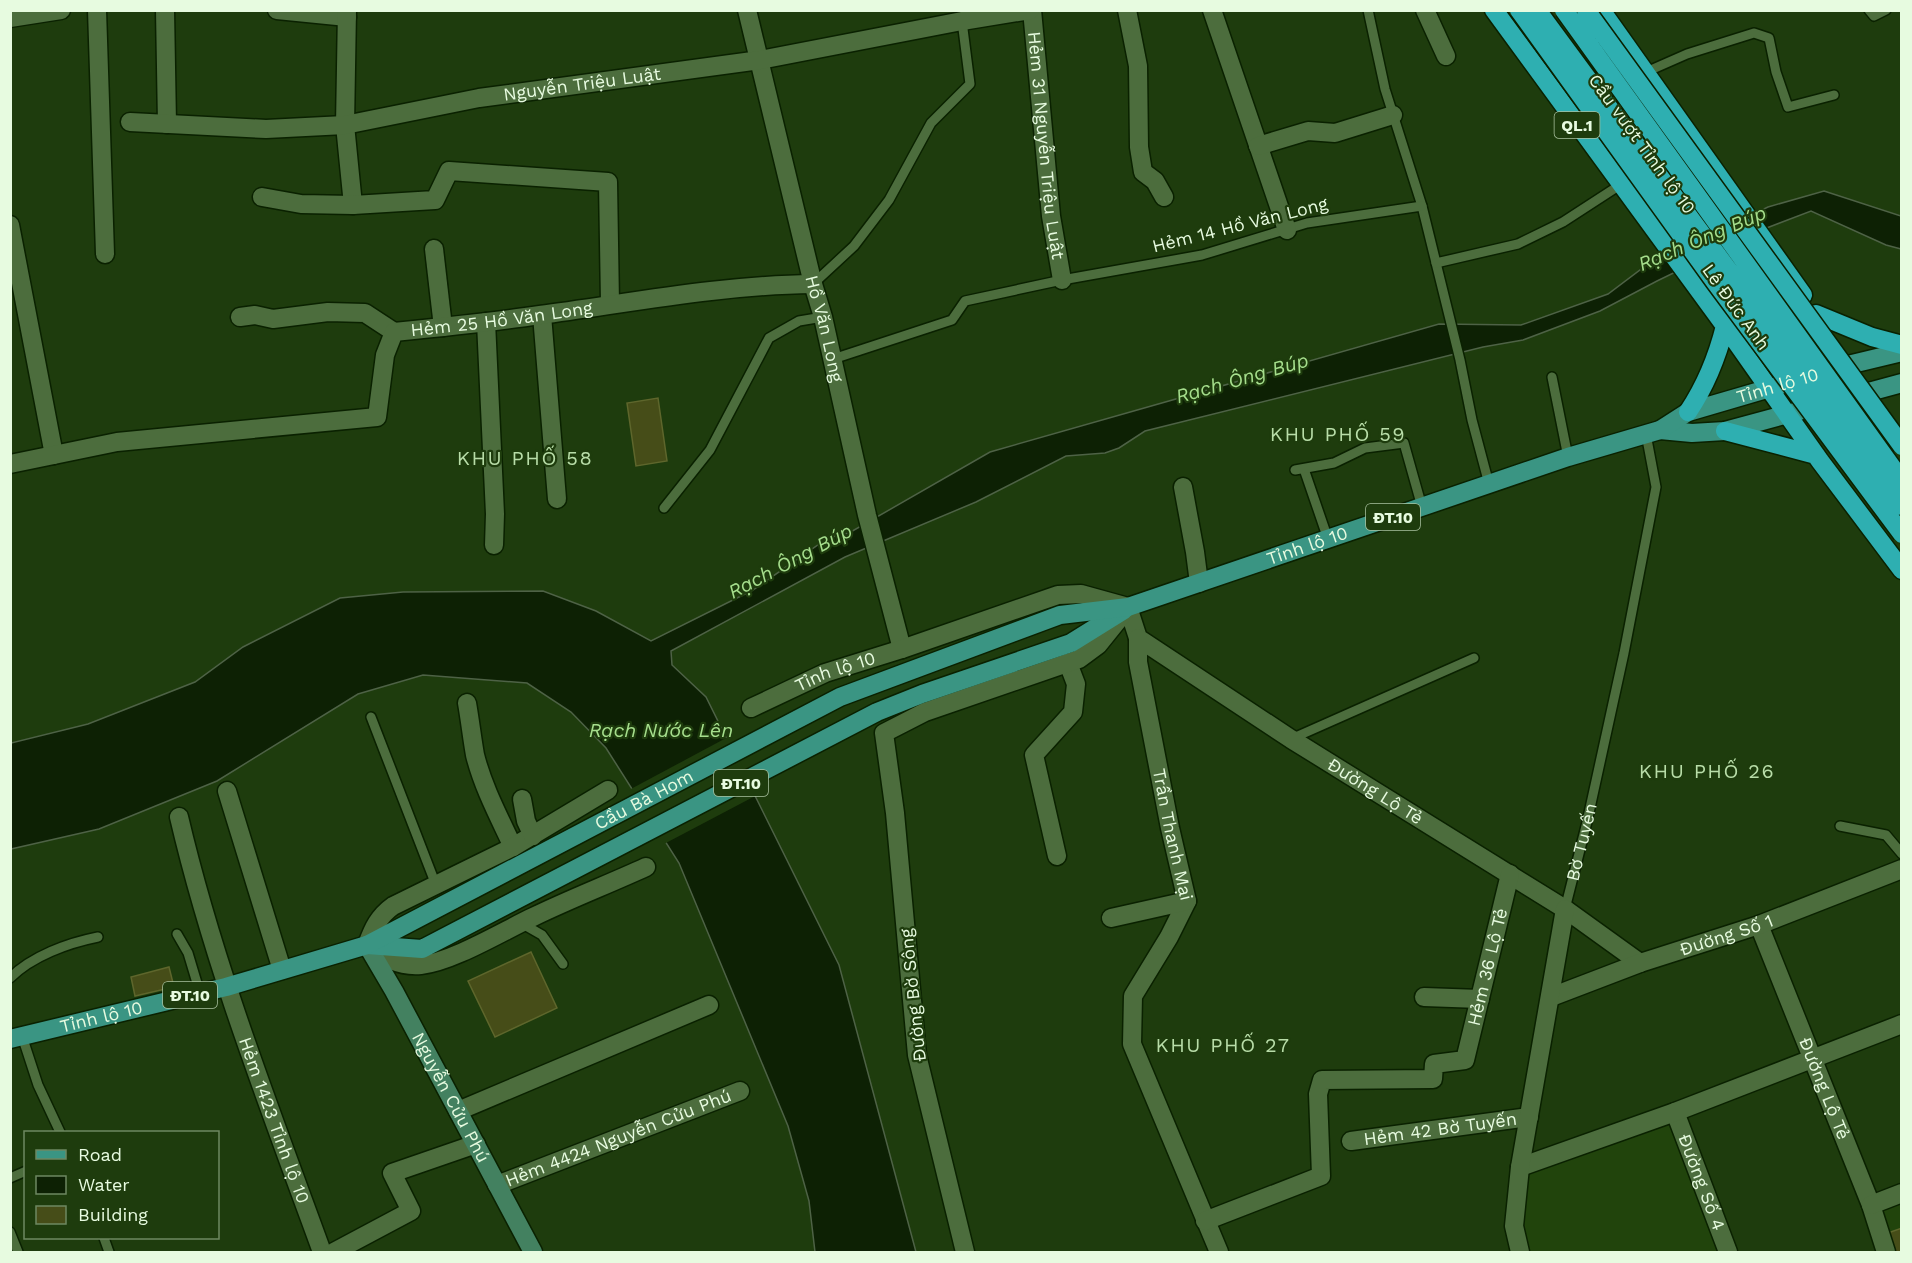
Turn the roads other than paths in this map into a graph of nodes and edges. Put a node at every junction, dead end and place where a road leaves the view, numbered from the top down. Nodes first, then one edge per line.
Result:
1 (61, 10) edge
2 (96, 10) edge
3 (165, 10) edge
4 (747, 10) edge
5 (1031, 10) edge
6 (1127, 10) edge
7 (1212, 10) edge
8 (1368, 10) edge
9 (1425, 10) edge
10 (1494, 10) edge
11 (1519, 10) edge
12 (1537, 10) edge
13 (1564, 10) edge
14 (1586, 10) edge
15 (1601, 10) edge
16 (1869, 10) edge
17 (1886, 10) edge
18 (282, 11) edge
19 (347, 14) edge
20 (989, 14) edge
21 (10, 18) edge
22 (962, 21) junction
23 (1446, 56) dead end
24 (760, 60) junction
25 (1646, 72) junction
26 (1834, 95) dead end
27 (1393, 115) junction
28 (130, 122) dead end
29 (167, 124) junction
30 (345, 124) junction
31 (1696, 143) junction
32 (1258, 146) junction
33 (1620, 185) junction
34 (1164, 196) dead end
35 (261, 197) dead end
36 (353, 205) junction
37 (1422, 206) junction
38 (10, 225) edge
39 (1287, 230) junction
40 (434, 249) dead end
41 (105, 254) dead end
42 (1436, 263) junction
43 (1062, 280) junction
44 (813, 284) junction
45 (1796, 285) junction
46 (610, 303) junction
47 (1816, 314) junction
48 (542, 315) junction
49 (240, 317) dead end
50 (823, 317) junction
51 (486, 322) junction
52 (1725, 326) junction
53 (443, 327) junction
54 (394, 332) junction
55 (1902, 345) edge
56 (1902, 352) edge
57 (833, 359) junction
58 (1852, 364) junction
59 (1552, 377) dead end
60 (1902, 383) edge
61 (1768, 388) junction
62 (1872, 391) junction
63 (1688, 412) junction
64 (1786, 414) junction
65 (1725, 431) junction
66 (1902, 431) edge
67 (1653, 432) junction
68 (1902, 446) edge
69 (54, 455) junction
70 (1816, 455) junction
71 (1568, 457) junction
72 (10, 464) edge
73 (1902, 481) edge
74 (1489, 484) junction
75 (1183, 487) dead end
76 (557, 499) dead end
77 (1902, 504) edge
78 (1422, 507) junction
79 (664, 508) dead end
80 (1902, 534) edge
81 (1328, 539) junction
82 (1879, 540) junction
83 (494, 545) dead end
84 (1902, 570) edge
85 (1199, 583) junction
86 (1128, 607) junction
87 (1060, 615) joint
88 (1138, 638) junction
89 (1071, 643) joint
90 (902, 649) junction
91 (1474, 658) dead end
92 (1068, 663) junction
93 (467, 703) dead end
94 (751, 708) dead end
95 (371, 717) dead end
96 (1291, 739) junction
97 (608, 790) dead end
98 (227, 791) dead end
99 (522, 799) dead end
100 (179, 817) dead end
101 (1840, 826) dead end
102 (533, 836) junction
103 (513, 847) junction
104 (1902, 854) edge
105 (1057, 856) dead end
106 (646, 867) dead end
107 (1902, 868) edge
108 (1510, 874) junction
109 (436, 885) junction
110 (1187, 901) junction
111 (1565, 909) junction
112 (1111, 918) dead end
113 (521, 923) junction
114 (1759, 925) junction
115 (402, 927) joint
116 (177, 934) dead end
117 (98, 938) dead end
118 (367, 945) junction
119 (422, 949) joint
120 (1640, 963) junction
121 (563, 964) dead end
122 (282, 970) junction
123 (10, 978) edge
124 (226, 987) junction
125 (200, 993) junction
126 (1424, 997) dead end
127 (1551, 997) junction
128 (1480, 999) junction
129 (709, 1005) dead end
130 (1902, 1024) edge
131 (16, 1038) edge
132 (1813, 1059) junction
133 (740, 1091) dead end
134 (458, 1111) junction
135 (1675, 1112) junction
136 (1529, 1117) junction
137 (60, 1131) edge
138 (1351, 1141) dead end
139 (476, 1144) junction
140 (1520, 1167) junction
141 (24, 1172) edge
142 (10, 1178) edge
143 (497, 1185) junction
144 (1902, 1193) edge
145 (1871, 1205) junction
146 (1205, 1221) junction
147 (10, 1232) edge
148 (18, 1252) edge
149 (322, 1252) edge
150 (334, 1252) edge
151 (533, 1252) edge
152 (965, 1252) edge
153 (1217, 1252) edge
154 (1520, 1252) edge
155 (1728, 1252) edge
156 (1886, 1252) edge

1 - 21 street
2 - 41 street
3 - 29 street
4 - 24 street, Hồ Văn Long
5 - 20 street, Nguyễn Triệu Luật
5 - 43 street, Hẻm 31 Nguyễn Triệu Luật
6 - 34 street
7 - 32 street
8 - 27 lane
9 - 23 street
10 - 33 highway, Lê Đức Anh / QL.1
11 - 80 highway, Cầu vượt Tỉnh lộ 10 / QL.1, bridge
12 - 77 highway, Cầu vượt Tỉnh lộ 10 / QL.1, bridge
13 - 73 highway, Cầu vượt Tỉnh lộ 10, bridge
14 - 68 highway, Cầu vượt Tỉnh lộ 10, bridge
15 - 25 highway
16 - 17 lane
18 - 19 street
19 - 30 street
20 - 22 street, Nguyễn Triệu Luật
22 - 24 street, Nguyễn Triệu Luật
22 - 44 lane
24 - 30 street, Nguyễn Triệu Luật
24 - 44 street, Hồ Văn Long
25 - 26 lane
25 - 31 highway
27 - 32 street
27 - 37 lane
28 - 29 street, Nguyễn Triệu Luật
29 - 30 street, Nguyễn Triệu Luật
30 - 36 street
31 - 33 highway
31 - 45 highway
32 - 39 street
33 - 42 lane
33 - 52 highway, Lê Đức Anh / QL.1
35 - 36 street
36 - 46 street
37 - 39 lane, Hẻm 14 Hồ Văn Long
37 - 42 lane
38 - 69 street
39 - 43 lane, Hẻm 14 Hồ Văn Long
40 - 53 street
42 - 74 lane
43 - 57 lane, Hẻm 14 Hồ Văn Long
44 - 46 street, Hẻm 25 Hồ Văn Long
44 - 50 street, Hồ Văn Long
45 - 47 highway
45 - 52 highway
46 - 48 street, Hẻm 25 Hồ Văn Long
47 - 55 highway
47 - 58 highway
48 - 51 street, Hẻm 25 Hồ Văn Long
48 - 76 street
49 - 54 street
50 - 57 street, Hồ Văn Long
50 - 79 lane
51 - 53 street, Hẻm 25 Hồ Văn Long
51 - 83 street
52 - 61 highway, Lê Đức Anh / QL.1
52 - 63 highway
53 - 54 street, Hẻm 25 Hồ Văn Long
54 - 69 street, Hẻm 25 Hồ Văn Long
56 - 58 main road, Tỉnh lộ 10 / ĐT.10
57 - 90 street, Hồ Văn Long
58 - 61 main road, Tỉnh lộ 10 / ĐT.10
58 - 62 highway
59 - 71 lane
60 - 62 main road, Tỉnh lộ 10 / ĐT.10
61 - 63 main road, Tỉnh lộ 10 / ĐT.10
61 - 64 highway, Lê Đức Anh / QL.1
62 - 64 main road, Tỉnh lộ 10 / ĐT.10
62 - 66 highway
63 - 67 main road, Tỉnh lộ 10 / ĐT.10
64 - 65 main road, Tỉnh lộ 10 / ĐT.10
64 - 70 highway, Lê Đức Anh / QL.1
65 - 67 main road, Tỉnh lộ 10 / ĐT.10
65 - 70 highway
67 - 71 main road, Tỉnh lộ 10 / ĐT.10
67 - 111 lane, Bờ Tuyến
69 - 72 street, Hẻm 25 Hồ Văn Long
70 - 82 highway, Lê Đức Anh / QL.1
71 - 74 main road, Tỉnh lộ 10 / ĐT.10
74 - 78 main road, Tỉnh lộ 10 / ĐT.10
75 - 85 street
77 - 82 highway
78 - 81 main road, Tỉnh lộ 10 / ĐT.10
78 - 81 lane
81 - 85 main road, Tỉnh lộ 10 / ĐT.10
82 - 84 highway, Lê Đức Anh / QL.1
85 - 86 main road, Tỉnh lộ 10 / ĐT.10
86 - 87 main road, Tỉnh lộ 10 / ĐT.10
86 - 88 street
86 - 89 main road, Tỉnh lộ 10 / ĐT.10
86 - 90 street, Tỉnh lộ 10
86 - 92 street
87 - 115 main road, Cầu Bà Hom / ĐT.10
88 - 96 street, Đường Lộ Tẻ
88 - 110 street, Trần Thanh Mại
89 - 119 main road, Cầu Bà Hom / ĐT.10
90 - 94 street, Tỉnh lộ 10
91 - 96 lane
92 - 105 street
92 - 152 street, Đường Bờ Sông
93 - 103 street
95 - 109 lane
96 - 108 street, Đường Lộ Tẻ
97 - 102 street
98 - 122 street
99 - 102 street
100 - 124 street, Hẻm 1423 Tỉnh lộ 10
101 - 104 lane
102 - 103 street
103 - 109 street
106 - 113 street
107 - 114 street, Đường Số 1
108 - 111 street, Đường Lộ Tẻ
108 - 128 street, Hẻm 36 Lộ Tẻ
109 - 118 street
110 - 112 street
110 - 146 street, Trần Thanh Mại
111 - 120 street, Đường Lộ Tẻ
111 - 127 street, Bờ Tuyến
113 - 118 street
113 - 121 lane
114 - 120 street, Đường Số 1
114 - 132 street, Đường Lộ Tẻ
115 - 118 main road, Tỉnh lộ 10 / ĐT.10
116 - 125 lane
117 - 123 lane
118 - 119 main road, Tỉnh lộ 10 / ĐT.10
118 - 122 main road, Tỉnh lộ 10 / ĐT.10
118 - 134 main road, Nguyễn Cửu Phú
120 - 127 street, Đường Số 1
122 - 124 main road, Tỉnh lộ 10 / ĐT.10
124 - 125 main road, Tỉnh lộ 10 / ĐT.10
124 - 149 street, Hẻm 1423 Tỉnh lộ 10
125 - 131 main road, Tỉnh lộ 10 / ĐT.10
126 - 128 street
127 - 136 street, Bờ Tuyến
128 - 146 street, Hẻm 36 Lộ Tẻ
129 - 134 street
130 - 132 street
131 - 137 lane
132 - 135 street
132 - 145 street, Đường Lộ Tẻ
133 - 143 street, Hẻm 4424 Nguyễn Cửu Phú
134 - 139 main road, Nguyễn Cửu Phú
135 - 140 street
135 - 155 street, Đường Số 4
136 - 138 street, Hẻm 42 Bờ Tuyến
136 - 140 street, Bờ Tuyến
139 - 143 main road, Nguyễn Cửu Phú
139 - 150 street
140 - 154 street, Bờ Tuyến
141 - 142 lane
143 - 151 main road, Nguyễn Cửu Phú
144 - 145 street
145 - 156 street, Đường Lộ Tẻ
146 - 153 street, Trần Thanh Mại
147 - 148 lane

